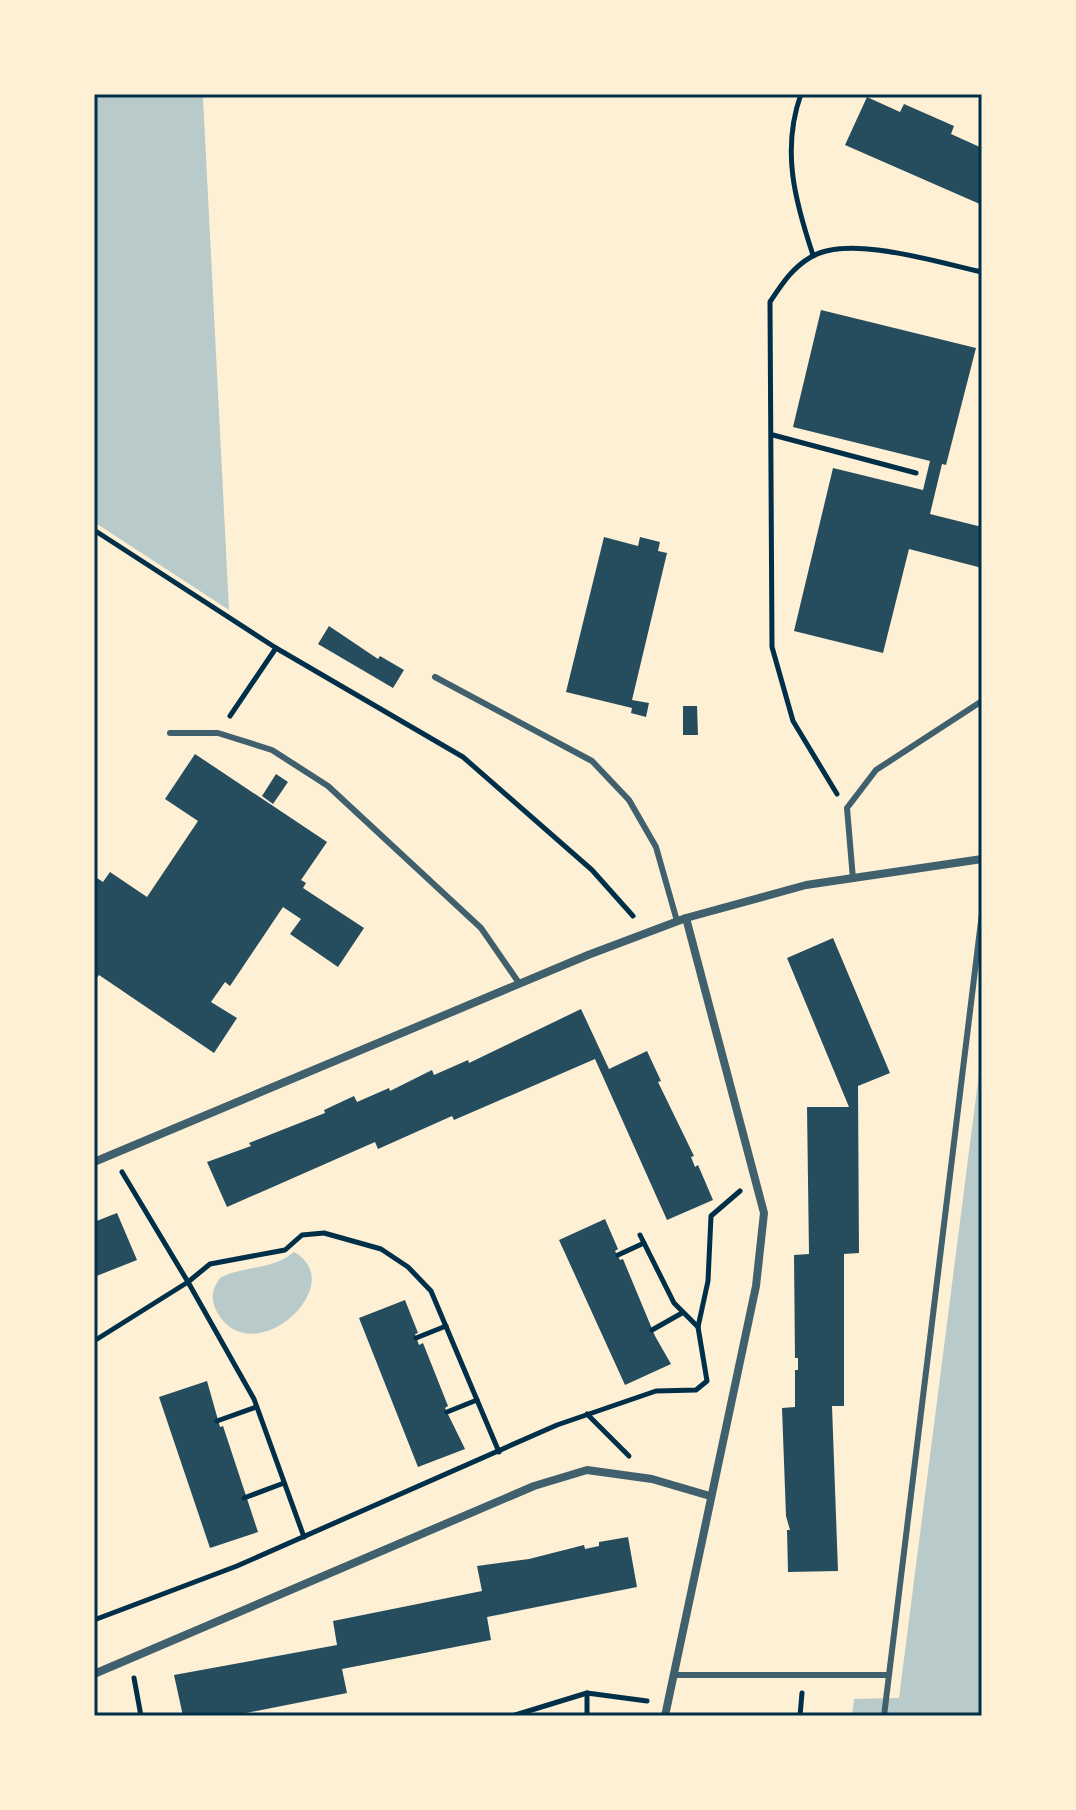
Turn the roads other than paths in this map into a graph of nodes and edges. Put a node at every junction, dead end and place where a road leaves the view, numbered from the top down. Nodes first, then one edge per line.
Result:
1 (435, 677) dead end
2 (982, 701) edge
3 (170, 733) dead end
4 (982, 859) edge
5 (853, 879) junction
6 (982, 913) edge
7 (682, 920) junction
8 (519, 983) junction
9 (94, 1162) edge
10 (710, 1496) junction
11 (94, 1674) edge
12 (674, 1675) junction
13 (887, 1675) junction
14 (665, 1716) edge
15 (884, 1716) edge

1 - 7 lane
2 - 5 lane
3 - 8 lane
4 - 5 street
5 - 7 street
6 - 13 lane
7 - 8 street
7 - 10 street
8 - 9 street
10 - 11 street
10 - 12 street
12 - 13 lane
12 - 14 street
13 - 15 lane

